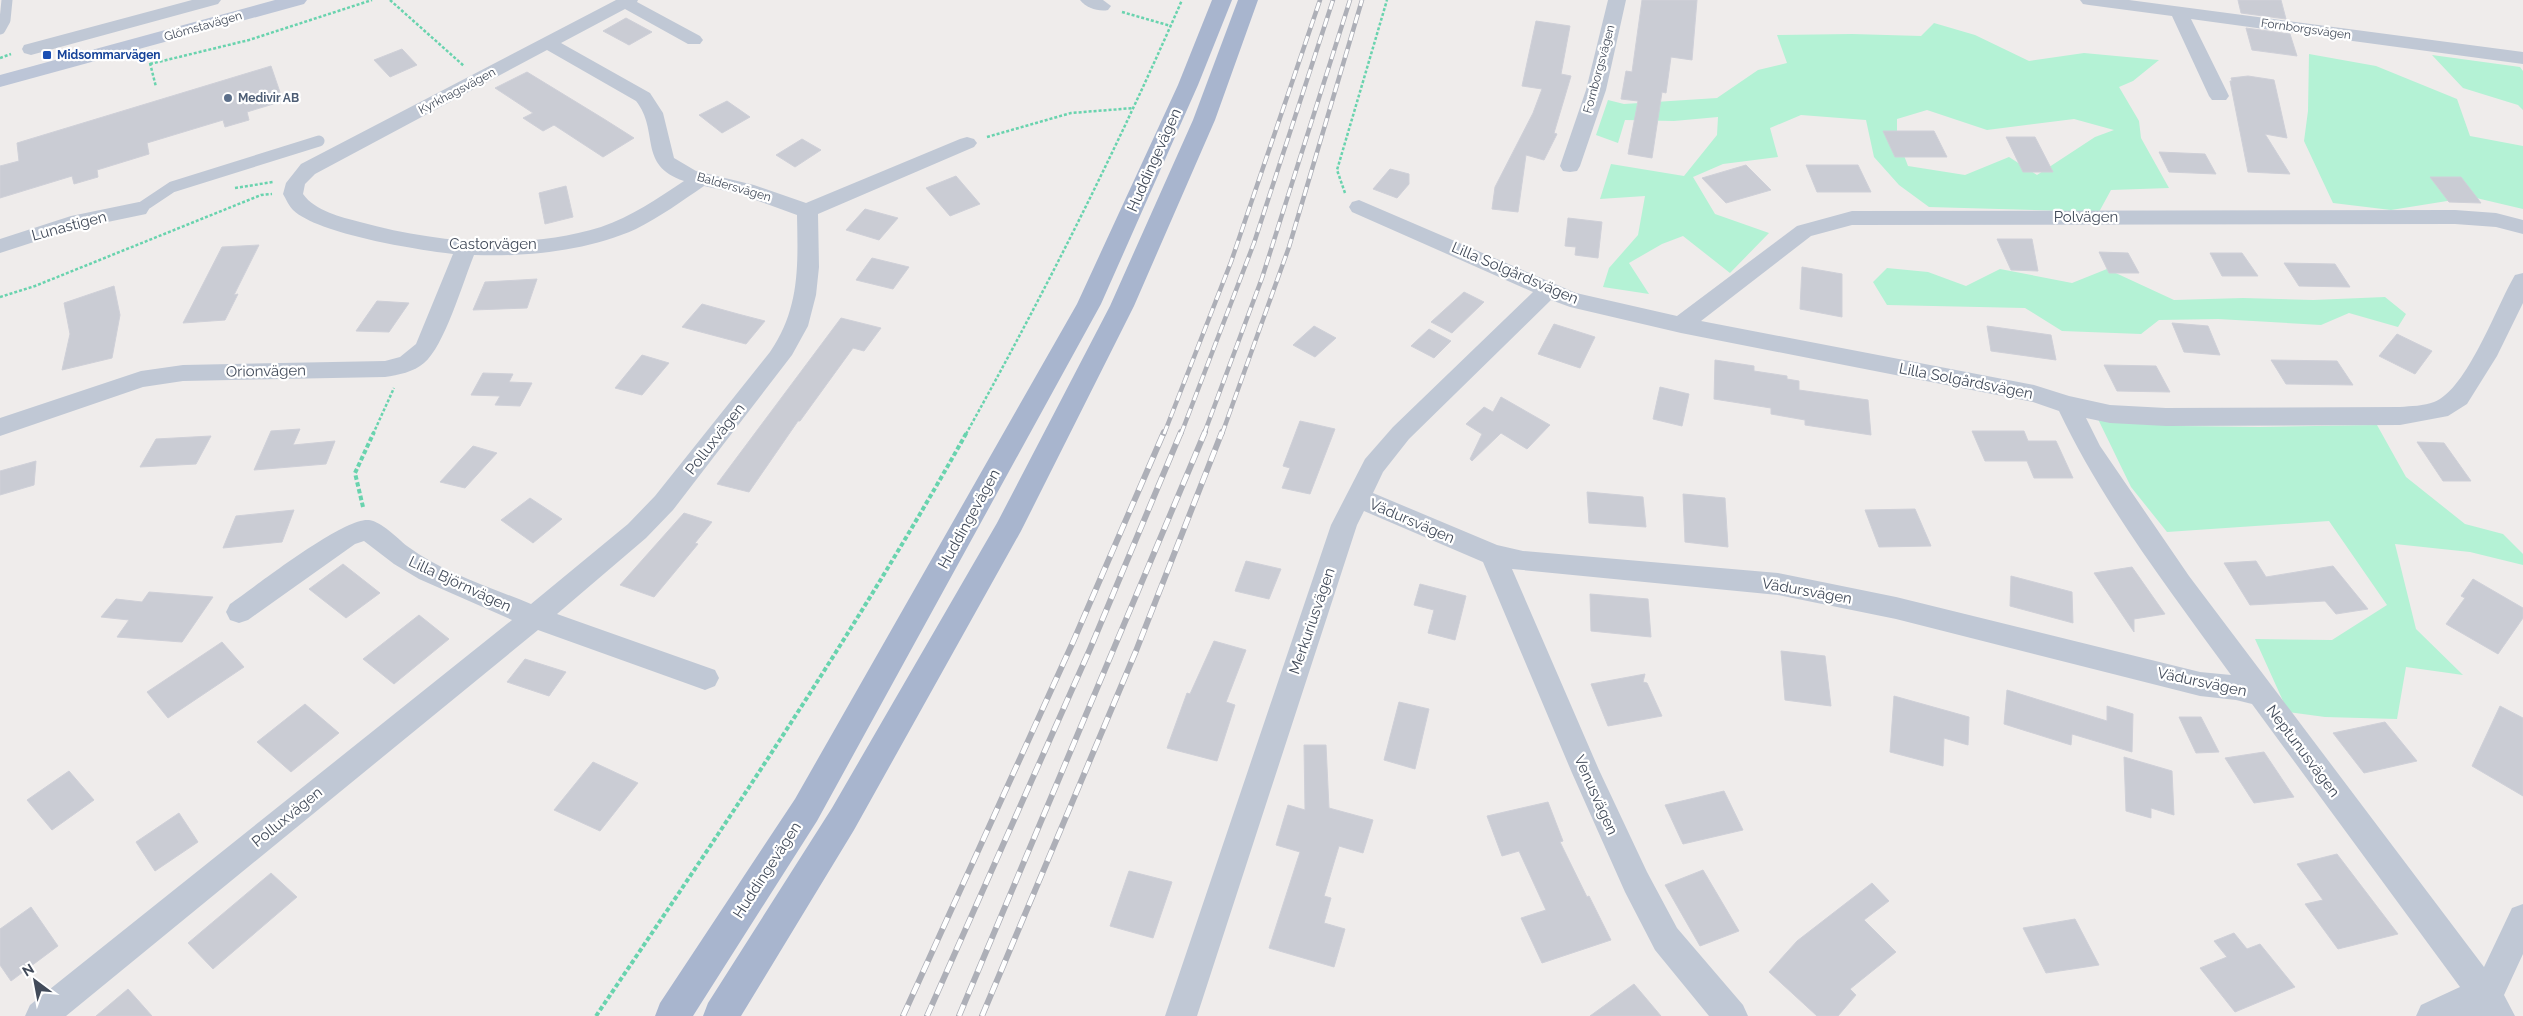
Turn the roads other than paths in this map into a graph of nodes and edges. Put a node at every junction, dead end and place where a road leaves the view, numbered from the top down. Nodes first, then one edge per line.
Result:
1 (7, 0) edge
2 (212, 0) edge
3 (297, 0) edge
4 (1222, 0) edge
5 (1248, 0) edge
6 (1617, 0) edge
7 (2089, 0) edge
8 (626, 1) edge
9 (2179, 12) junction
10 (0, 29) edge
11 (694, 40) dead end
12 (548, 43) junction
13 (31, 49) dead end
14 (2523, 58) edge
15 (51, 69) junction
16 (0, 81) edge
17 (0, 87) edge
18 (2219, 96) dead end
19 (319, 141) dead end
20 (968, 143) road end
21 (1570, 166) dead end
22 (701, 179) junction
23 (294, 188) joint
24 (1359, 207) road end
25 (139, 209) joint
26 (807, 211) junction
27 (2523, 227) edge
28 (0, 246) edge
29 (466, 248) junction
30 (2523, 280) edge
31 (1548, 290) junction
32 (1681, 325) junction
33 (2068, 405) junction
34 (0, 427) edge
35 (1357, 497) junction
36 (1493, 555) junction
37 (239, 612) dead end
38 (533, 617) junction
39 (705, 678) dead end
40 (2260, 695) junction
41 (2523, 919) edge
42 (2493, 1006) edge
43 (41, 1016) edge
44 (673, 1016) edge
45 (721, 1016) edge
46 (1181, 1016) edge
47 (1732, 1016) edge
48 (2432, 1016) edge

1 - 10 lane
2 - 13 street
3 - 15 main road, Glömstavägen
4 - 44 main road, Huddingevägen
5 - 45 main road, Huddingevägen
6 - 21 street, Fornborgsvägen
7 - 9 street, Fornborgsvägen
8 - 11 street, Kyrkhagsvägen
8 - 12 street, Kyrkhagsvägen
9 - 14 street, Fornborgsvägen
9 - 18 street
12 - 22 street, Baldersvägen
12 - 23 street, Kyrkhagsvägen
15 - 16 main road, Glömstavägen
15 - 17 main road, Glömstavägen
19 - 25 lane
20 - 26 street
22 - 26 street, Baldersvägen
22 - 29 street, Castorvägen
23 - 29 street, Castorvägen
24 - 31 street, Lilla Solgårdsvägen
25 - 28 street, Lunastigen
26 - 38 street, Polluxvägen
27 - 32 street, Polvägen
29 - 34 street, Orionvägen
30 - 33 street, Lilla Solgårdsvägen
31 - 32 street, Lilla Solgårdsvägen
31 - 35 street, Merkuriusvägen
32 - 33 street, Lilla Solgårdsvägen
33 - 40 street, Neptunusvägen
35 - 36 street, Vädursvägen
35 - 46 street, Merkuriusvägen
36 - 40 street, Vädursvägen
36 - 47 street, Venusvägen
37 - 38 street, Lilla Björnvägen
38 - 39 street
38 - 43 street, Polluxvägen
40 - 42 street, Neptunusvägen
41 - 42 street
42 - 48 street

